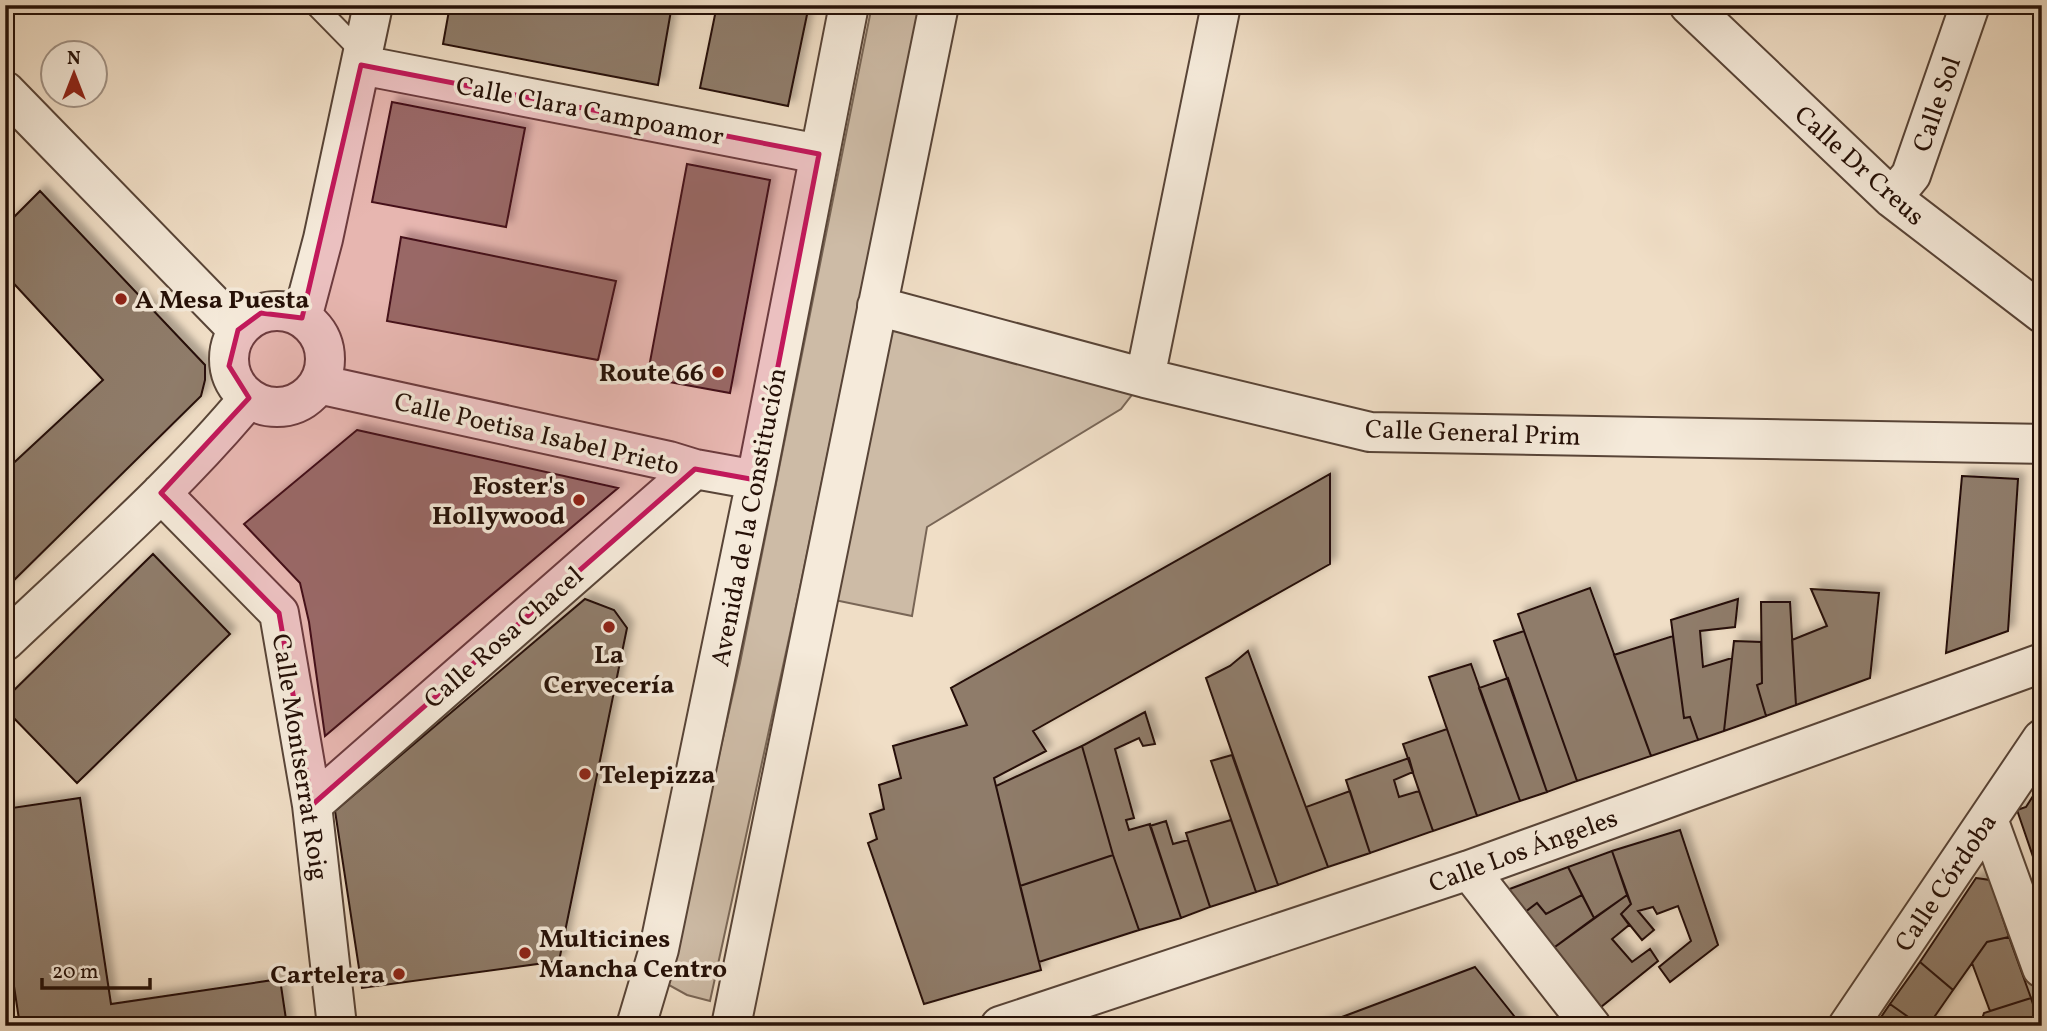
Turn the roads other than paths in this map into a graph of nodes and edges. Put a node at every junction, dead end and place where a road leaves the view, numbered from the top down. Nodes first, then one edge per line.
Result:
1 (315, 5) edge
2 (373, 5) edge
3 (849, 5) edge
4 (939, 5) edge
5 (1221, 5) edge
6 (1689, 5) edge
7 (1970, 5) edge
8 (362, 59) junction
9 (5, 91) edge
10 (819, 154) junction
11 (1892, 198) junction
12 (877, 306) junction
13 (2042, 313) edge
14 (302, 318) junction
15 (238, 330) junction
16 (1145, 378) junction
17 (318, 384) junction
18 (249, 398) junction
19 (2042, 444) edge
20 (695, 469) junction
21 (756, 480) junction
22 (161, 493) junction
23 (5, 641) edge
24 (2042, 663) edge
25 (2042, 738) edge
26 (312, 805) junction
27 (1988, 819) junction
28 (1469, 870) junction
29 (2042, 968) edge
30 (1049, 1017) edge
31 (337, 1026) edge
32 (636, 1026) edge
33 (731, 1026) edge
34 (1000, 1026) edge
35 (1591, 1026) edge
36 (1848, 1026) edge

1 - 8 lane
2 - 8 street
3 - 10 street, Avenida de la Constitución
4 - 12 street
5 - 16 street
6 - 11 street, Calle Dr Creus
7 - 11 street, Calle Sol
8 - 10 street, Calle Clara Campoamor
8 - 14 street
9 - 15 street
10 - 21 street, Avenida de la Constitución
11 - 13 street, Calle Dr Creus
12 - 16 street, Calle General Prim
12 - 33 street
14 - 15 street
14 - 17 street
15 - 18 street
16 - 19 street, Calle General Prim
17 - 18 street
17 - 20 street, Calle Poetisa Isabel Prieto
18 - 22 street
20 - 21 street, Calle Poetisa Isabel Prieto
20 - 26 street, Calle Rosa Chacel
21 - 32 street, Avenida de la Constitución
22 - 23 street
22 - 26 street, Calle Montserrat Roig
24 - 28 street, Calle Los Ángeles
25 - 27 street, Calle Córdoba
26 - 31 street, Calle Montserrat Roig
27 - 29 street
27 - 36 street, Calle Córdoba
28 - 30 street, Calle Los Ángeles
28 - 35 street
30 - 34 street, Calle Los Ángeles

